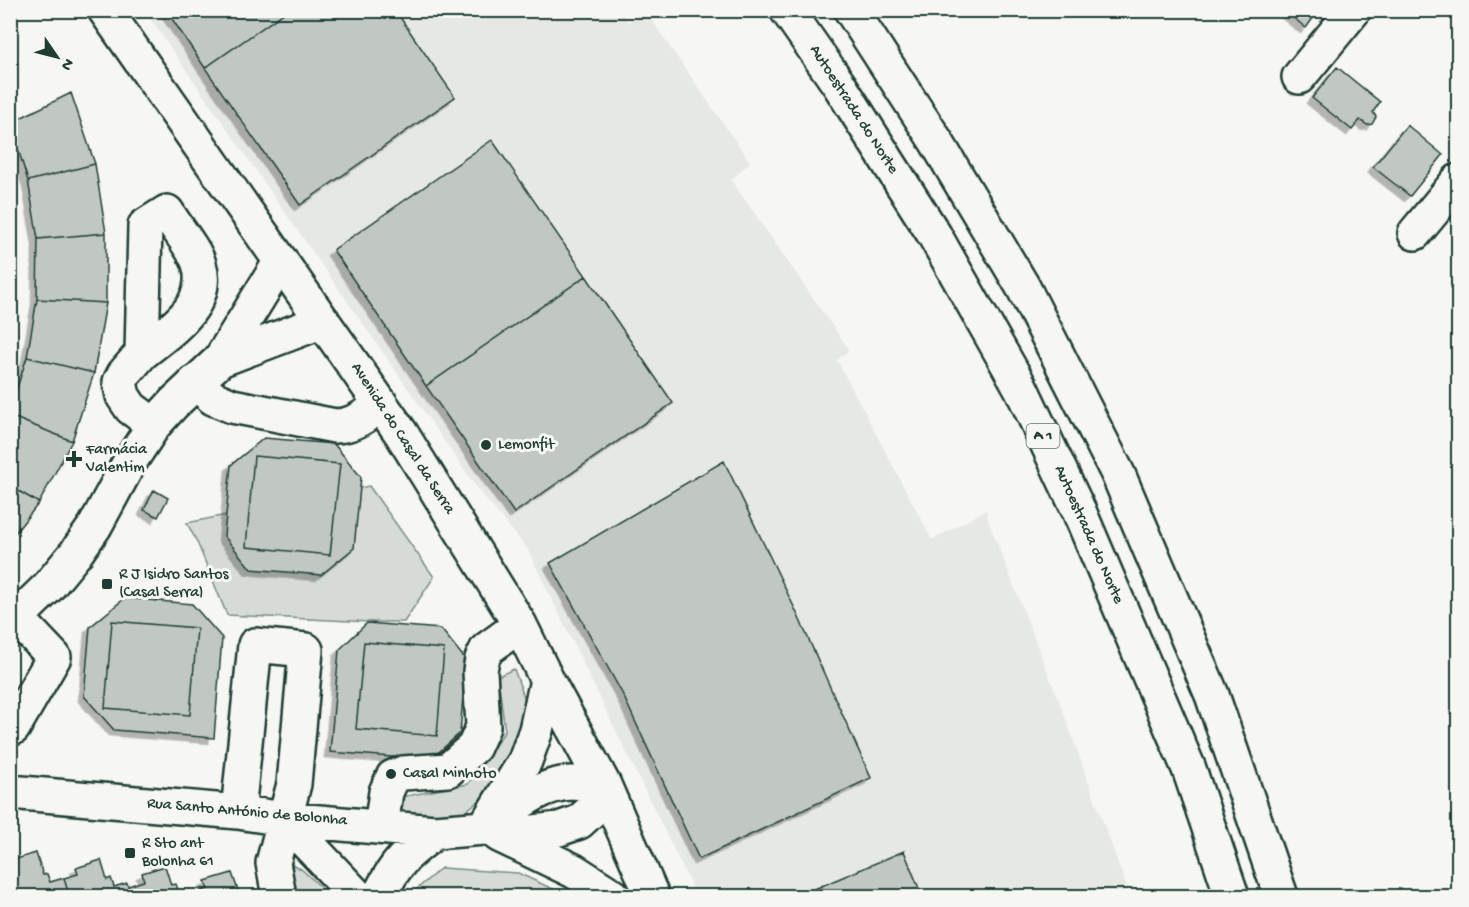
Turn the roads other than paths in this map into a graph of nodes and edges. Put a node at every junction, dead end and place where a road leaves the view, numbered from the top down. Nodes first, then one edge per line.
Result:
1 (105, 10) edge
2 (787, 10) edge
3 (851, 10) edge
4 (1354, 10) edge
5 (1299, 77) dead end
6 (1458, 181) edge
7 (1415, 233) dead end
8 (281, 261) junction
9 (323, 321) junction
10 (142, 353) dead end
11 (220, 360) junction
12 (195, 382) junction
13 (381, 405) junction
14 (154, 425) junction
15 (14, 621) edge
16 (520, 625) junction
17 (547, 680) junction
18 (14, 728) dead end
19 (604, 785) junction
20 (10, 792) edge
21 (238, 812) junction
22 (285, 819) junction
23 (371, 825) junction
24 (484, 828) junction
25 (435, 832) junction
26 (368, 896) edge
27 (279, 897) edge
28 (613, 897) edge
29 (652, 897) edge
30 (1232, 897) edge
31 (1281, 897) edge

1 - 8 main road, Avenida do Casal da Serra
2 - 30 main road, Autoestrada do Norte / A 1
3 - 31 main road
4 - 5 main road
6 - 7 main road
8 - 9 main road, Avenida do Casal da Serra
8 - 11 main road
9 - 11 main road
9 - 13 main road, Avenida do Casal da Serra
10 - 14 main road
11 - 12 main road
12 - 13 main road
12 - 14 main road
13 - 16 main road, Avenida do Casal da Serra
14 - 15 main road
15 - 18 main road
16 - 17 main road, Avenida do Casal da Serra
16 - 23 main road
17 - 19 main road, Avenida do Casal da Serra
17 - 24 main road
19 - 24 main road
19 - 29 main road, Avenida do Casal da Serra
20 - 21 main road, Rua Santo António de Bolonha
21 - 22 main road, Rua Santo António de Bolonha
21 - 22 main road
22 - 23 main road, Rua Santo António de Bolonha
22 - 26 main road
22 - 27 main road
23 - 25 main road, Rua Santo António de Bolonha
23 - 26 main road
24 - 25 main road, Rua Santo António de Bolonha
24 - 28 main road
25 - 26 main road

